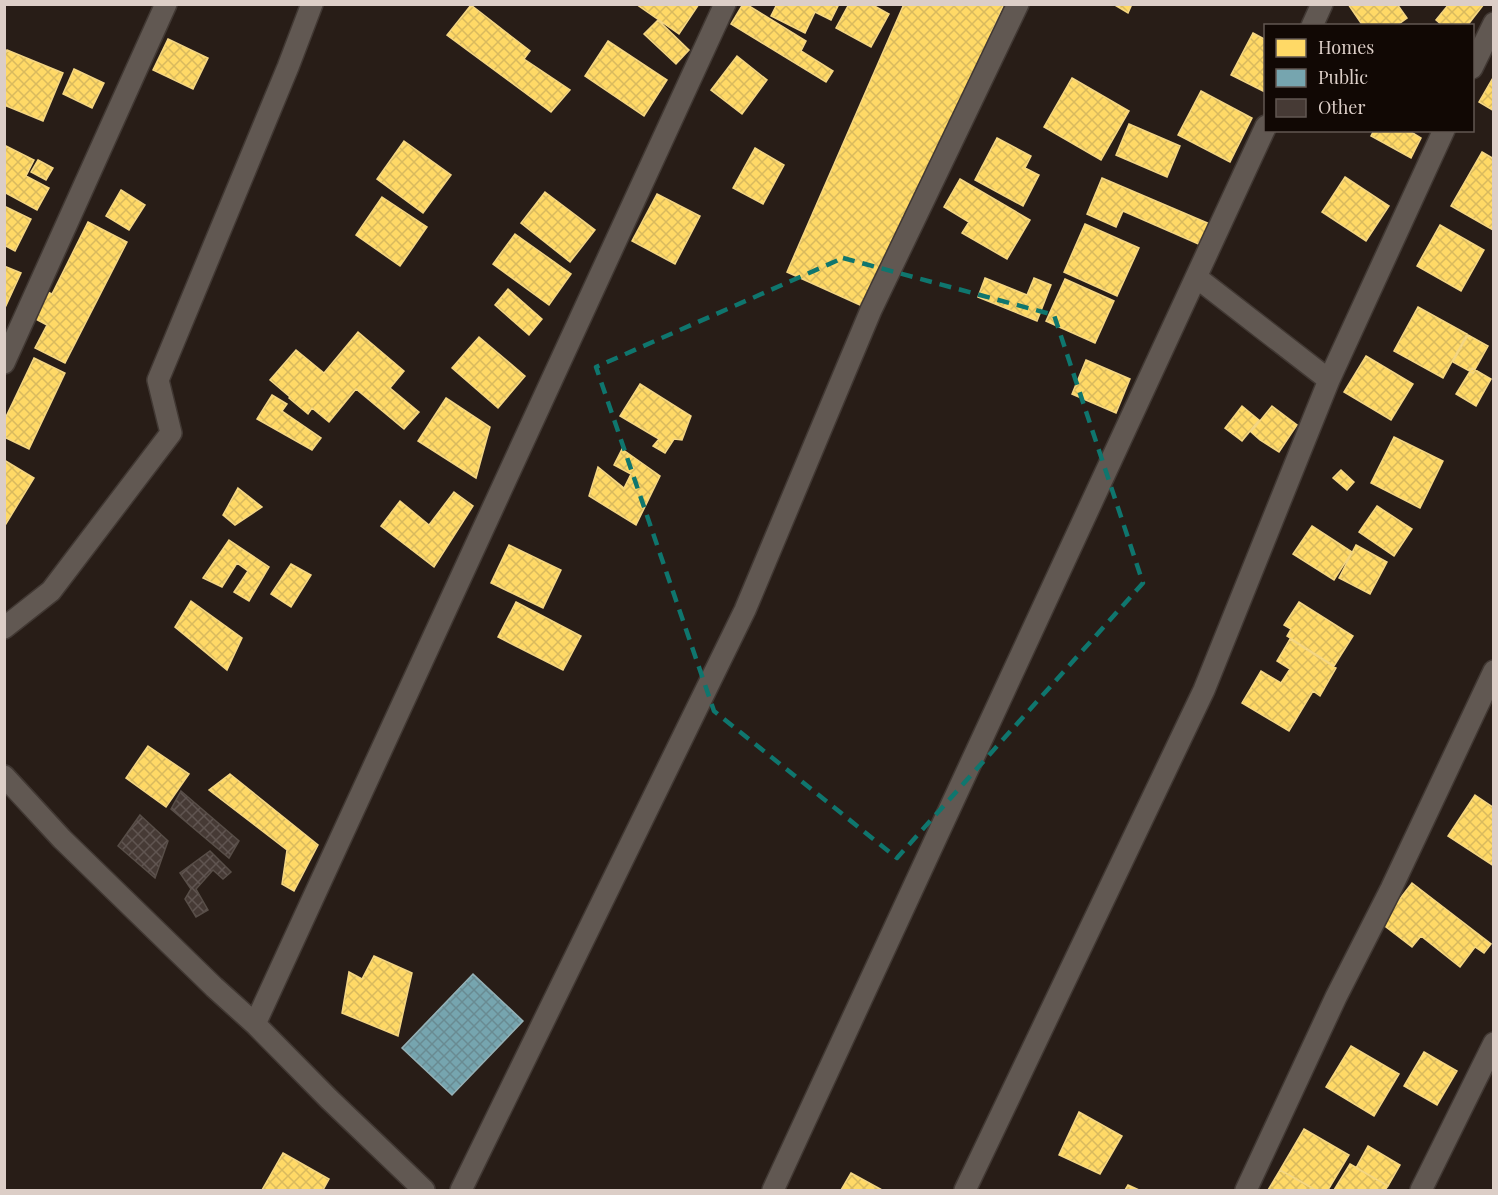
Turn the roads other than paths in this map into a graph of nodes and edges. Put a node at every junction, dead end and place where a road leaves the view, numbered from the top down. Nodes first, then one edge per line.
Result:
1 (166, 4) edge
2 (312, 4) edge
3 (725, 4) edge
4 (1018, 4) edge
5 (1322, 4) edge
6 (1494, 23) edge
7 (1313, 24) edge
8 (1474, 67) edge
9 (1264, 130) edge
10 (1443, 132) edge
11 (1196, 277) junction
12 (4, 363) edge
13 (1329, 380) junction
14 (4, 628) edge
15 (1494, 671) edge
16 (4, 776) edge
17 (255, 1024) junction
18 (1494, 1043) edge
19 (424, 1191) edge
20 (461, 1191) edge
21 (773, 1191) edge
22 (965, 1191) edge
23 (1246, 1191) edge
24 (1421, 1191) edge

1 - 12 street
2 - 14 street
3 - 17 street
4 - 20 street
5 - 7 street
6 - 8 street
9 - 11 street
10 - 13 street
11 - 13 street
11 - 21 street
13 - 22 street
15 - 23 street
16 - 17 street
17 - 19 street
18 - 24 street

